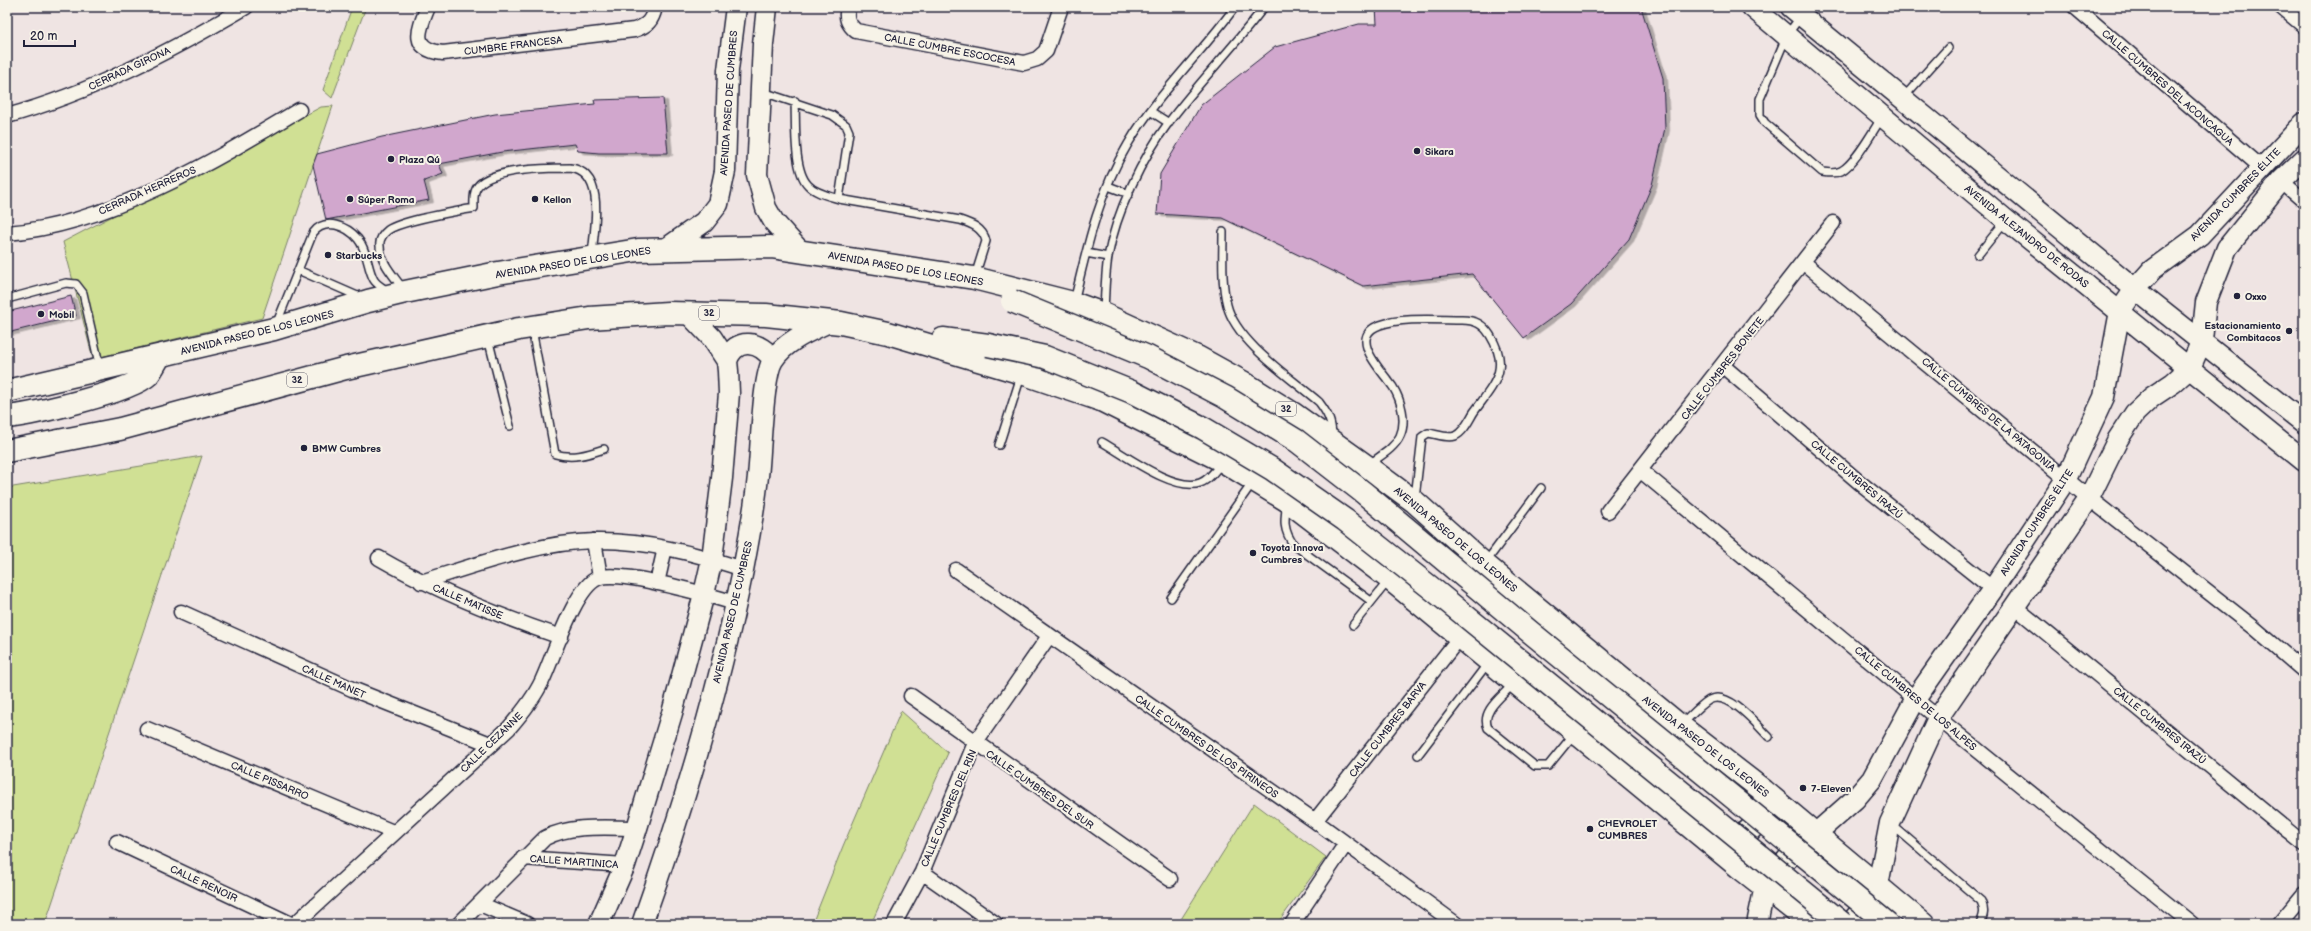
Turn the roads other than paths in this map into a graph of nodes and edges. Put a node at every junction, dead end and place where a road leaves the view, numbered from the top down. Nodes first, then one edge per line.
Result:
1 (246, 7) edge
2 (428, 7) edge
3 (655, 7) edge
4 (736, 7) edge
5 (767, 7) edge
6 (848, 7) edge
7 (1061, 7) edge
8 (1235, 7) edge
9 (1264, 7) edge
10 (1752, 7) edge
11 (2075, 7) edge
12 (2281, 7) edge
13 (1796, 11) edge
14 (2304, 26) edge
15 (1787, 35) junction
16 (1948, 48) dead end
17 (761, 92) junction
18 (1903, 99) junction
19 (795, 101) junction
20 (300, 110) dead end
21 (1150, 111) junction
22 (7, 116) edge
23 (1883, 116) junction
24 (2304, 122) edge
25 (1169, 123) junction
26 (2304, 159) edge
27 (2261, 167) junction
28 (2281, 181) junction
29 (1108, 186) junction
30 (1129, 194) junction
31 (839, 199) junction
32 (2304, 201) edge
33 (2006, 220) junction
34 (1833, 223) dead end
35 (1223, 232) dead end
36 (7, 233) edge
37 (667, 248) junction
38 (799, 250) junction
39 (1086, 253) junction
40 (1978, 255) dead end
41 (592, 256) junction
42 (1108, 257) junction
43 (1804, 263) junction
44 (298, 270) junction
45 (977, 279) junction
46 (2135, 289) junction
47 (399, 294) junction
48 (7, 299) edge
49 (368, 301) junction
50 (1073, 303) junction
51 (2120, 311) junction
52 (688, 313) junction
53 (1104, 314) junction
54 (829, 322) junction
55 (532, 327) junction
56 (274, 329) junction
57 (888, 333) junction
58 (488, 336) junction
59 (2202, 340) junction
60 (159, 356) junction
61 (773, 360) junction
62 (727, 361) junction
63 (1723, 366) junction
64 (2190, 368) junction
65 (101, 371) junction
66 (1022, 373) junction
67 (7, 391) edge
68 (7, 417) edge
69 (2304, 423) edge
70 (510, 426) dead end
71 (1332, 441) junction
72 (1102, 442) dead end
73 (998, 445) dead end
74 (604, 449) dead end
75 (7, 451) edge
76 (1224, 460) junction
77 (2304, 461) edge
78 (1366, 466) junction
79 (1640, 470) junction
80 (2066, 479) junction
81 (1255, 481) junction
82 (1541, 488) dead end
83 (2089, 498) junction
84 (1288, 501) junction
85 (1415, 502) junction
86 (1608, 511) dead end
87 (594, 541) junction
88 (665, 548) junction
89 (379, 558) dead end
90 (712, 559) junction
91 (1484, 564) junction
92 (743, 569) junction
93 (956, 570) dead end
94 (600, 577) junction
95 (1390, 579) junction
96 (422, 582) junction
97 (657, 583) junction
98 (1993, 589) junction
99 (704, 594) junction
100 (1171, 598) dead end
101 (1371, 601) junction
102 (736, 603) junction
103 (2015, 607) junction
104 (181, 612) dead end
105 (1353, 625) dead end
106 (1049, 636) junction
107 (561, 637) junction
108 (1460, 637) junction
109 (1490, 661) junction
110 (2304, 671) edge
111 (1515, 682) junction
112 (911, 696) dead end
113 (1916, 698) junction
114 (1938, 718) junction
115 (1680, 726) junction
116 (147, 729) dead end
117 (1575, 732) junction
118 (1769, 736) dead end
119 (975, 743) junction
120 (490, 744) junction
121 (1418, 755) dead end
122 (1764, 791) junction
123 (1315, 821) junction
124 (1890, 822) junction
125 (637, 828) junction
126 (393, 832) junction
127 (1813, 834) junction
128 (1707, 840) junction
129 (117, 842) dead end
130 (2304, 844) edge
131 (1344, 845) junction
132 (523, 858) junction
133 (625, 864) junction
134 (922, 872) junction
135 (1170, 880) dead end
136 (1878, 885) junction
137 (1765, 886) junction
138 (2304, 894) edge
139 (480, 904) junction
140 (291, 924) edge
141 (295, 924) edge
142 (459, 924) edge
143 (527, 924) edge
144 (599, 924) edge
145 (642, 924) edge
146 (894, 924) edge
147 (996, 924) edge
148 (1292, 924) edge
149 (1456, 924) edge
150 (1757, 924) edge
151 (1812, 924) edge
152 (1843, 924) edge
153 (1850, 924) edge
154 (1888, 924) edge
155 (1923, 924) edge
156 (1980, 924) edge
157 (2192, 924) edge
158 (2279, 924) edge

1 - 22 street, CERRADA GIRONA
2 - 3 street, CUMBRE FRANCESA
4 - 37 street, AVENIDA PASEO DE CUMBRES
5 - 17 street
6 - 7 street, CALLE CUMBRE ESCOCESA
8 - 21 lane
9 - 25 lane
10 - 15 street, AVENIDA ALEJANDRO DE RODAS
11 - 27 street, CALLE CUMBRES DEL ACONCAGUA
12 - 14 street
13 - 15 lane
13 - 18 street
15 - 23 street, AVENIDA ALEJANDRO DE RODAS
15 - 23 lane
16 - 18 lane
17 - 19 lane
17 - 38 street
18 - 46 street
19 - 31 lane
19 - 31 lane
20 - 36 street, CERRADA HERREROS
21 - 25 lane
21 - 29 lane
23 - 33 street, AVENIDA ALEJANDRO DE RODAS
24 - 27 street, AVENIDA CUMBRES ÉLITE
25 - 30 lane
26 - 28 street
27 - 46 street, AVENIDA CUMBRES ÉLITE
28 - 32 street
28 - 59 street
29 - 30 lane
29 - 39 lane
30 - 42 lane
31 - 45 lane
33 - 40 lane
33 - 51 street, AVENIDA ALEJANDRO DE RODAS
34 - 43 street, CALLE CUMBRES BONETE
35 - 71 lane
37 - 38 main road, AVENIDA PASEO DE LOS LEONES / 32
37 - 41 main road, AVENIDA PASEO DE LOS LEONES / 32
38 - 45 main road, AVENIDA PASEO DE LOS LEONES / 32
39 - 42 lane
39 - 50 lane
41 - 47 main road, AVENIDA PASEO DE LOS LEONES / 32
41 - 47 lane
42 - 53 lane
43 - 63 street, CALLE CUMBRES BONETE
43 - 80 street, CALLE CUMBRES DE LA PATAGONIA
44 - 47 lane
44 - 49 lane
44 - 56 lane
45 - 50 main road, AVENIDA PASEO DE LOS LEONES / 32
45 - 154 main road, bridge
46 - 51 street, AVENIDA CUMBRES ÉLITE
46 - 59 street
47 - 49 main road, AVENIDA PASEO DE LOS LEONES / 32
48 - 65 lane
49 - 56 main road, AVENIDA PASEO DE LOS LEONES / 32
50 - 53 main road, AVENIDA PASEO DE LOS LEONES / 32
51 - 64 street, AVENIDA ALEJANDRO DE RODAS
51 - 80 street, AVENIDA CUMBRES ÉLITE
52 - 54 main road, 32
52 - 55 main road, 32
52 - 62 street
53 - 71 main road, AVENIDA PASEO DE LOS LEONES / 32
54 - 57 main road, 32
54 - 61 street
55 - 58 main road, 32
55 - 74 lane
56 - 60 main road, AVENIDA PASEO DE LOS LEONES / 32
57 - 66 main road, 32
57 - 152 main road, bridge
58 - 70 lane
58 - 75 main road, 32
59 - 64 street
59 - 69 street
60 - 65 main road, AVENIDA PASEO DE LOS LEONES / 32
60 - 68 main road
61 - 62 street
61 - 92 street, AVENIDA PASEO DE CUMBRES
62 - 90 street
63 - 79 street, CALLE CUMBRES BONETE
63 - 98 street, CALLE CUMBRES IRAZÚ
64 - 77 street, AVENIDA ALEJANDRO DE RODAS
64 - 83 street
65 - 67 main road, AVENIDA PASEO DE LOS LEONES / 32
66 - 73 lane
66 - 76 main road, 32
71 - 78 main road, AVENIDA PASEO DE LOS LEONES / 32
72 - 76 lane
76 - 81 main road, 32
78 - 85 main road, AVENIDA PASEO DE LOS LEONES / 32
78 - 85 lane
79 - 86 street, CALLE CUMBRES BONETE
79 - 113 street, CALLE CUMBRES DE LOS ALPES
80 - 83 street, CALLE CUMBRES DE LA PATAGONIA
80 - 98 street, AVENIDA CUMBRES ÉLITE
81 - 84 main road, 32
81 - 100 lane
82 - 91 lane
83 - 103 street
83 - 110 street, CALLE CUMBRES DE LA PATAGONIA
84 - 95 main road, 32
84 - 101 lane
85 - 91 main road, AVENIDA PASEO DE LOS LEONES / 32
87 - 88 street
87 - 94 street
87 - 96 street
88 - 90 street
88 - 97 street
89 - 96 street, CALLE MATISSE
90 - 92 street
90 - 99 street
91 - 115 main road, AVENIDA PASEO DE LOS LEONES / 32
92 - 102 street, AVENIDA PASEO DE CUMBRES
93 - 106 street, CALLE CUMBRES DE LOS PIRINEOS
94 - 97 street
94 - 107 street, CALLE CEZANNE
95 - 101 lane
95 - 108 main road, 32
96 - 107 street, CALLE MATISSE
97 - 99 street
98 - 113 street, AVENIDA CUMBRES ÉLITE
99 - 102 street
99 - 125 street
101 - 105 lane
102 - 145 street, AVENIDA PASEO DE CUMBRES
103 - 114 street
103 - 130 street, CALLE CUMBRES IRAZÚ
104 - 120 street, CALLE MANET
106 - 119 street, CALLE CUMBRES DEL RIN
106 - 123 street, CALLE CUMBRES DE LOS PIRINEOS
107 - 120 street, CALLE CEZANNE
108 - 109 main road, 32
108 - 123 street, CALLE CUMBRES BARVA
109 - 111 main road, 32
109 - 121 lane
111 - 117 main road, 32
111 - 117 lane
112 - 119 street, CALLE CUMBRES DEL SUR
113 - 114 street, CALLE CUMBRES DE LOS ALPES
113 - 127 street, AVENIDA CUMBRES ÉLITE
114 - 124 street
114 - 157 street, CALLE CUMBRES DE LOS ALPES
115 - 118 lane
115 - 122 main road, AVENIDA PASEO DE LOS LEONES / 32
116 - 126 street, CALLE PISSARRO
117 - 128 main road, 32
119 - 134 street, CALLE CUMBRES DEL RIN
119 - 135 street, CALLE CUMBRES DEL SUR
120 - 126 street, CALLE CEZANNE
122 - 127 main road, AVENIDA PASEO DE LOS LEONES / 32
122 - 128 main road
123 - 131 street, CALLE CUMBRES DE LOS PIRINEOS
124 - 136 street
124 - 156 lane
125 - 132 street, CALLE MARTINICA
125 - 133 street
126 - 141 street, CALLE CEZANNE
127 - 136 main road, AVENIDA PASEO DE LOS LEONES / 32
127 - 137 street, AVENIDA CUMBRES ÉLITE
128 - 137 main road, 32
129 - 140 street, CALLE RENOIR
131 - 148 street
131 - 149 street, CALLE CUMBRES DE LOS PIRINEOS
132 - 133 street, CALLE MARTINICA
132 - 139 street, CALLE MARTINICA
133 - 144 street
134 - 146 street, CALLE CUMBRES DEL RIN
134 - 147 street
136 - 153 street
136 - 155 main road, AVENIDA PASEO DE LOS LEONES / 32
137 - 150 street, AVENIDA CUMBRES ÉLITE
137 - 151 main road, 32
138 - 158 street
139 - 142 street, CALLE MARTINICA
139 - 143 street

